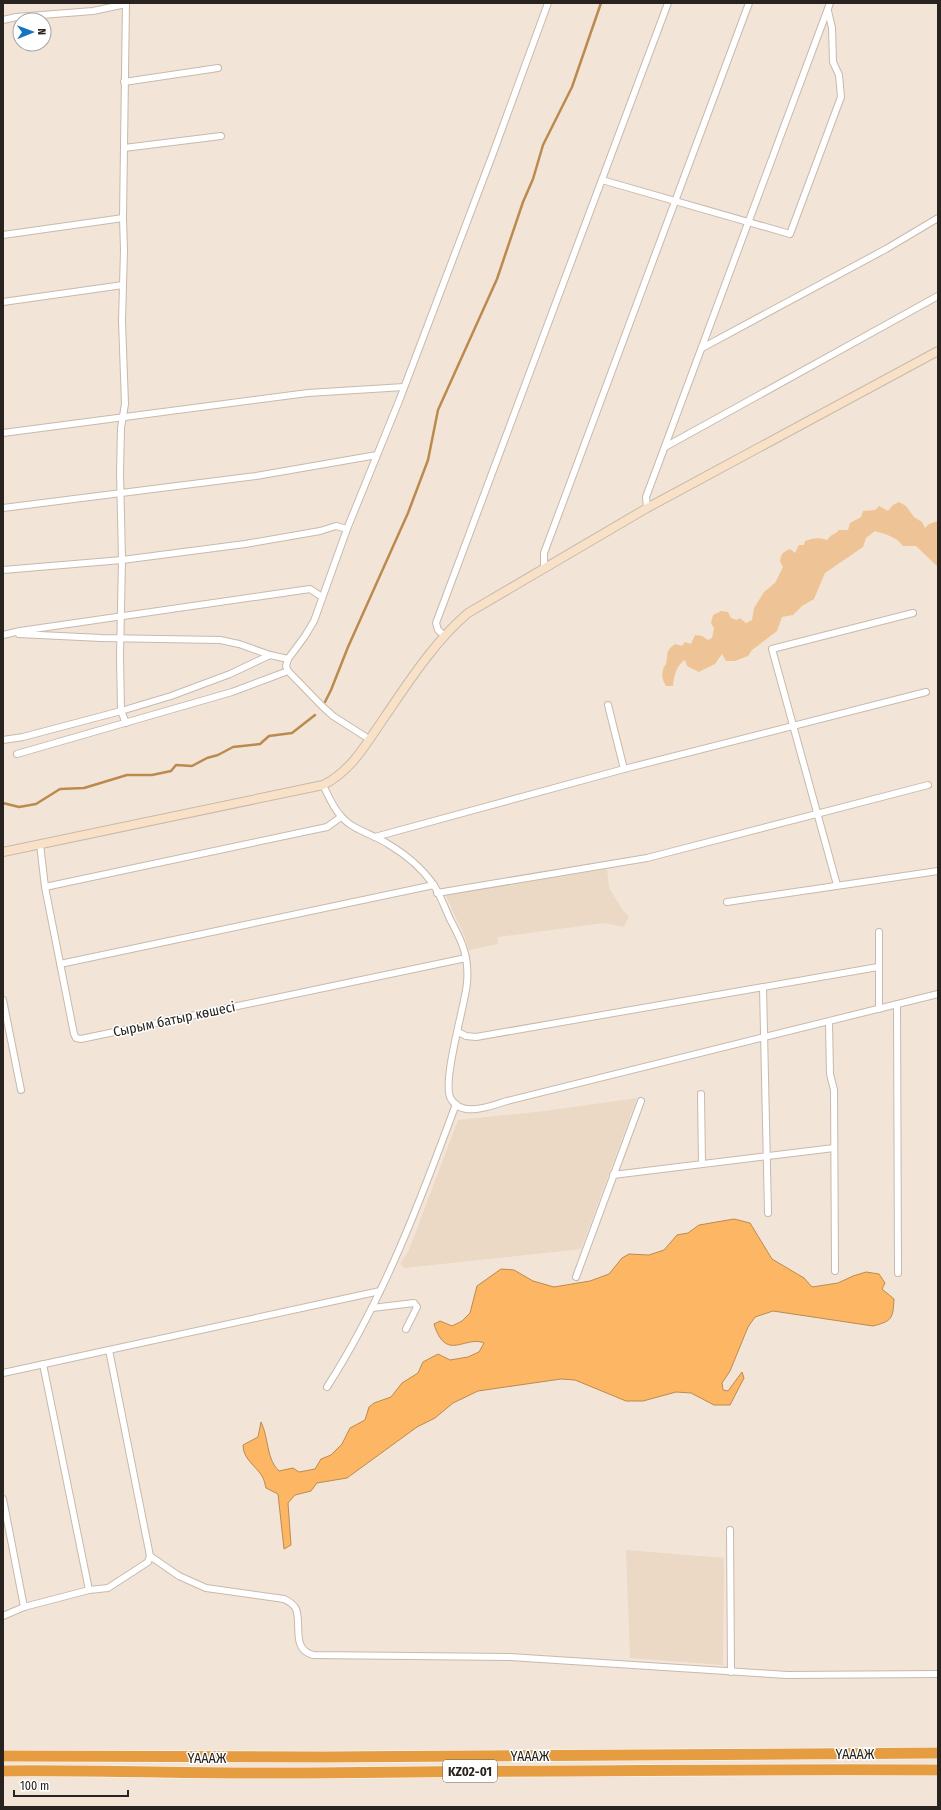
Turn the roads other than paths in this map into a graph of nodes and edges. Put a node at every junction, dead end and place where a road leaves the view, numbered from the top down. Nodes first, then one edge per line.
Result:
1 (126, 3) edge
2 (548, 3) edge
3 (668, 3) edge
4 (749, 3) edge
5 (829, 6) edge
6 (3, 20) edge
7 (218, 68) dead end
8 (124, 82) junction
9 (221, 136) dead end
10 (124, 148) junction
11 (602, 180) junction
12 (675, 201) junction
13 (123, 218) junction
14 (938, 218) edge
15 (750, 222) junction
16 (3, 235) edge
17 (124, 285) junction
18 (938, 296) edge
19 (3, 302) edge
20 (702, 348) junction
21 (938, 352) edge
22 (404, 387) junction
23 (124, 417) junction
24 (3, 433) edge
25 (665, 447) junction
26 (378, 455) junction
27 (121, 493) junction
28 (3, 508) edge
29 (647, 508) junction
30 (347, 528) junction
31 (122, 560) junction
32 (544, 569) junction
33 (3, 570) edge
34 (322, 597) junction
35 (913, 613) dead end
36 (122, 617) junction
37 (12, 633) junction
38 (3, 634) edge
39 (445, 636) junction
40 (121, 638) junction
41 (270, 655) junction
42 (288, 659) junction
43 (288, 671) junction
44 (926, 692) dead end
45 (608, 705) dead end
46 (121, 711) junction
47 (126, 723) junction
48 (793, 725) junction
49 (369, 739) junction
50 (3, 740) edge
51 (17, 754) dead end
52 (624, 769) junction
53 (323, 785) junction
54 (928, 785) dead end
55 (818, 815) junction
56 (341, 817) junction
57 (375, 836) junction
58 (40, 844) junction
59 (3, 852) edge
60 (938, 870) edge
61 (434, 885) junction
62 (837, 885) junction
63 (45, 887) junction
64 (437, 893) junction
65 (727, 902) dead end
66 (879, 932) dead end
67 (466, 958) junction
68 (60, 964) junction
69 (878, 966) junction
70 (763, 987) junction
71 (938, 994) edge
72 (3, 1000) edge
73 (897, 1004) junction
74 (879, 1009) junction
75 (829, 1022) junction
76 (458, 1032) junction
77 (764, 1038) junction
78 (21, 1090) dead end
79 (701, 1094) dead end
80 (641, 1101) dead end
81 (456, 1104) junction
82 (834, 1148) junction
83 (767, 1156) junction
84 (702, 1164) junction
85 (613, 1175) junction
86 (768, 1213) dead end
87 (835, 1271) dead end
88 (898, 1273) dead end
89 (576, 1277) dead end
90 (380, 1291) junction
91 (372, 1308) junction
92 (406, 1329) dead end
93 (109, 1350) junction
94 (43, 1364) junction
95 (3, 1373) edge
96 (328, 1387) dead end
97 (3, 1498) edge
98 (730, 1530) dead end
99 (150, 1556) junction
100 (89, 1590) junction
101 (24, 1607) junction
102 (3, 1616) edge
103 (731, 1672) junction
104 (938, 1674) edge
105 (938, 1753) edge
106 (3, 1756) edge
107 (938, 1770) edge
108 (3, 1771) edge

1 - 6 street
1 - 8 street
2 - 22 street
3 - 11 street
4 - 12 street
5 - 15 street
5 - 15 street
7 - 8 street
8 - 10 street
9 - 10 street
10 - 13 street
11 - 12 street
11 - 39 street
12 - 15 street
12 - 32 street
13 - 16 street
13 - 17 street
14 - 20 street
15 - 20 street
17 - 19 street
17 - 23 street
18 - 25 street
20 - 25 street
21 - 29 main road
22 - 23 street
22 - 26 street
23 - 24 street
23 - 27 street
25 - 29 street
26 - 27 street
26 - 30 street
27 - 28 street
27 - 31 street
29 - 32 main road
30 - 31 street
30 - 34 street
31 - 33 street
31 - 36 street
32 - 39 main road
34 - 36 street
34 - 42 street
35 - 48 street
36 - 37 street
36 - 40 street
37 - 38 street
37 - 40 street
39 - 49 main road
40 - 41 street
40 - 46 street
41 - 42 street
41 - 46 street
42 - 43 street
43 - 47 street
43 - 49 street
44 - 48 street
45 - 52 street
46 - 47 street
46 - 50 street
47 - 51 street
48 - 52 street
48 - 55 street
49 - 53 main road
52 - 57 street
53 - 56 street
53 - 58 main road
54 - 55 street
55 - 62 street
55 - 64 street
56 - 57 street
56 - 63 street
57 - 61 street
58 - 59 main road
58 - 63 street, Сырым батыр көшесі
60 - 62 street
61 - 64 street
61 - 68 street
62 - 65 street
63 - 68 street, Сырым батыр көшесі
64 - 67 street
66 - 69 street
67 - 68 street, Сырым батыр көшесі
67 - 76 street
69 - 70 street
69 - 74 street
70 - 76 street
70 - 77 street
71 - 73 street
72 - 78 street
73 - 74 street
73 - 88 street
74 - 75 street
75 - 77 street
75 - 82 street
76 - 81 street
77 - 81 street
77 - 83 street
79 - 84 street
80 - 85 street
81 - 90 street
82 - 83 street
82 - 87 street
83 - 84 street
83 - 86 street
84 - 85 street
85 - 89 street
90 - 91 street
90 - 93 street
91 - 92 street
91 - 96 street
93 - 94 street
93 - 99 street
94 - 95 street
94 - 100 street
97 - 101 street
98 - 103 street
99 - 100 street
99 - 103 street
100 - 101 street
101 - 102 street
103 - 104 street
105 - 106 highway, ҮАААЖ / KZ02-01
107 - 108 highway, ҮАААЖ / KZ02-01

